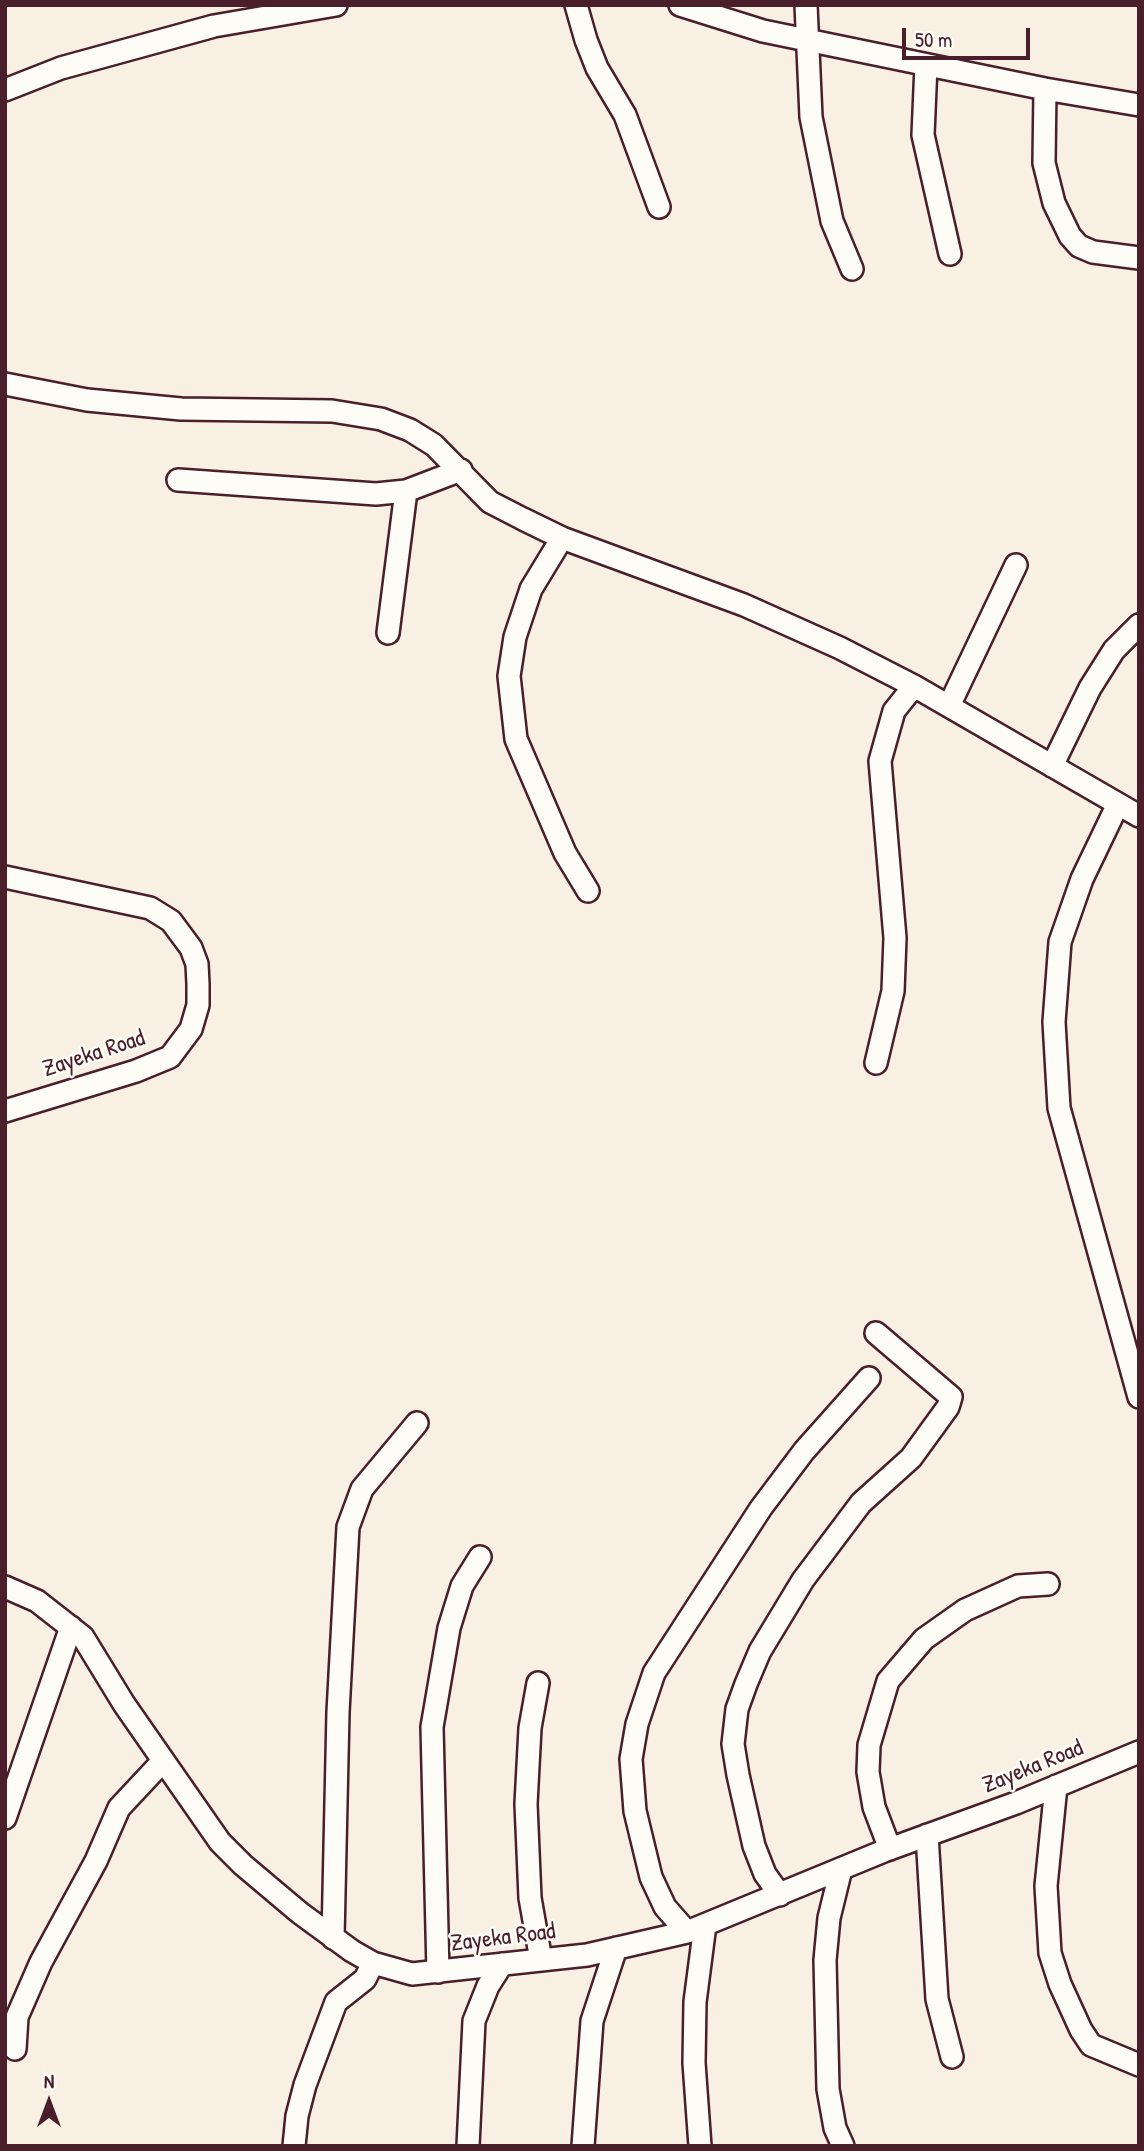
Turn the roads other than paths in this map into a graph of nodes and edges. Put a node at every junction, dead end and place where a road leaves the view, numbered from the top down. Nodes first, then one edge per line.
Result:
1 (336, 5) edge
2 (576, 5) edge
3 (680, 5) edge
4 (806, 5) edge
5 (213, 15) edge
6 (805, 40) junction
7 (926, 65) junction
8 (1045, 89) junction
9 (5, 90) edge
10 (1139, 105) edge
11 (659, 207) dead end
12 (950, 254) dead end
13 (1139, 258) edge
14 (852, 270) dead end
15 (5, 384) edge
16 (461, 470) junction
17 (178, 480) dead end
18 (406, 491) junction
19 (562, 538) junction
20 (1016, 565) dead end
21 (1139, 625) edge
22 (388, 633) dead end
23 (914, 686) junction
24 (949, 706) junction
25 (1052, 766) junction
26 (1118, 804) junction
27 (1139, 816) edge
28 (5, 877) edge
29 (588, 891) dead end
30 (876, 1063) dead end
31 (5, 1111) edge
32 (876, 1333) dead end
33 (869, 1378) dead end
34 (1139, 1397) edge
35 (417, 1423) dead end
36 (480, 1557) dead end
37 (1048, 1584) dead end
38 (5, 1587) edge
39 (71, 1627) junction
40 (538, 1683) dead end
41 (1139, 1752) edge
42 (163, 1760) junction
43 (1056, 1786) junction
44 (5, 1818) edge
45 (927, 1835) junction
46 (890, 1849) junction
47 (841, 1869) junction
48 (780, 1895) junction
49 (696, 1929) junction
50 (333, 1938) junction
51 (615, 1948) junction
52 (541, 1960) junction
53 (373, 1963) junction
54 (502, 1964) junction
55 (438, 1972) junction
56 (15, 2049) dead end
57 (952, 2057) dead end
58 (1139, 2065) edge
59 (295, 2146) edge
60 (467, 2146) edge
61 (583, 2146) edge
62 (700, 2146) edge
63 (843, 2146) edge

1 - 5 street
2 - 11 street
3 - 6 street
4 - 6 street
5 - 9 street
6 - 7 street
6 - 14 street
7 - 8 street
7 - 12 street
8 - 10 street
8 - 13 street
15 - 16 street
16 - 18 street
16 - 19 street
17 - 18 street
18 - 22 street
19 - 23 street
19 - 29 street
20 - 24 street
21 - 25 street
23 - 24 street
23 - 30 street
24 - 25 street
25 - 26 street
26 - 27 street
26 - 34 street
28 - 31 street, Zayeka Road
32 - 48 street
33 - 49 street
35 - 50 street
36 - 55 street
37 - 46 street
38 - 39 street, Zayeka Road
39 - 42 street, Zayeka Road
39 - 44 street
40 - 52 street
41 - 43 street, Zayeka Road
42 - 50 street, Zayeka Road
42 - 56 street
43 - 45 street, Zayeka Road
43 - 58 street
45 - 46 street, Zayeka Road
45 - 57 street
46 - 47 street, Zayeka Road
47 - 48 street, Zayeka Road
47 - 63 street
48 - 49 street, Zayeka Road
49 - 51 street, Zayeka Road
49 - 62 street
50 - 53 street, Zayeka Road
51 - 52 street, Zayeka Road
51 - 61 street
52 - 54 street, Zayeka Road
53 - 55 street, Zayeka Road
53 - 59 street
54 - 55 street, Zayeka Road
54 - 60 street

